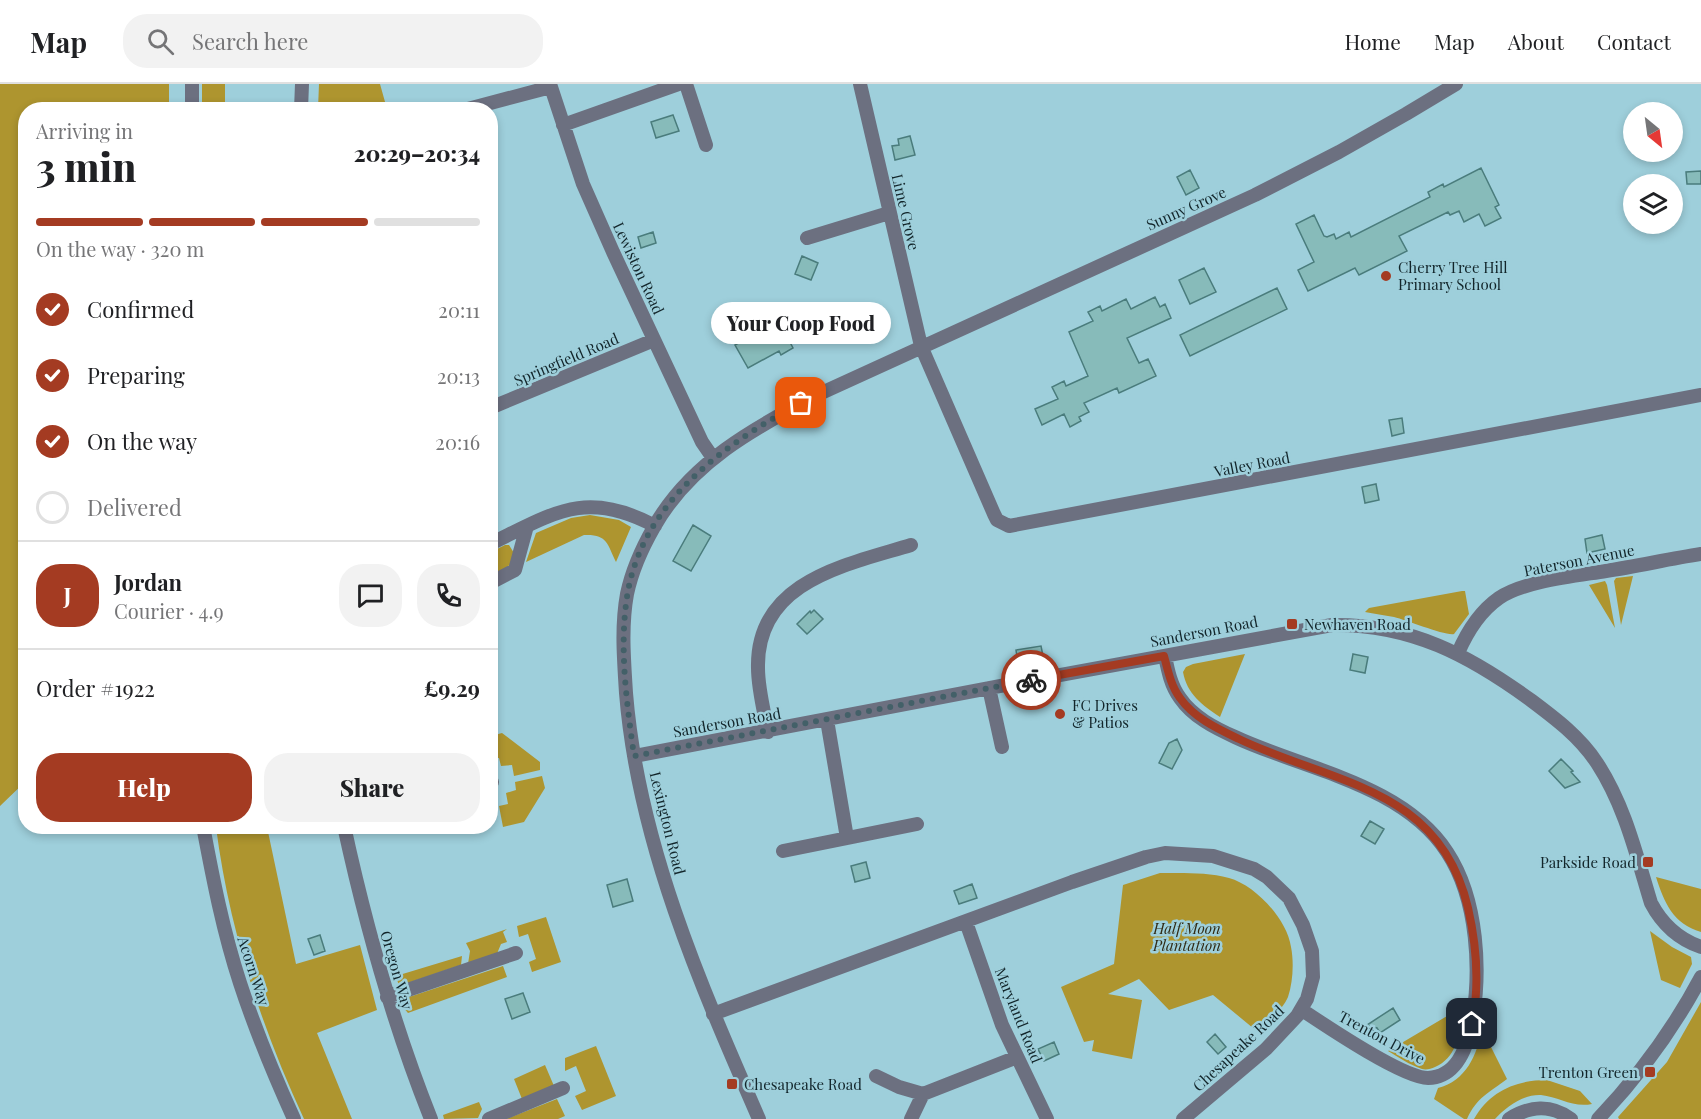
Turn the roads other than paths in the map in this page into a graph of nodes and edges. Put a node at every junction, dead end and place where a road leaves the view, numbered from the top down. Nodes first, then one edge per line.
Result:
1 (192, 84) edge
2 (302, 84) edge
3 (679, 84) edge
4 (686, 84) edge
5 (860, 84) edge
6 (1456, 84) edge
7 (551, 86) edge
8 (192, 102) edge
9 (302, 102) edge
10 (493, 102) edge
11 (563, 125) junction
12 (706, 145) dead end
13 (890, 213) junction
14 (807, 238) dead end
15 (654, 340) junction
16 (921, 346) junction
17 (1701, 395) edge
18 (498, 405) edge
19 (713, 458) junction
20 (527, 526) junction
21 (655, 526) junction
22 (498, 540) edge
23 (911, 545) dead end
24 (1701, 554) edge
25 (498, 578) edge
26 (1458, 653) junction
27 (1164, 656) junction
28 (989, 688) junction
29 (827, 720) junction
30 (768, 732) junction
31 (1002, 747) dead end
32 (634, 756) junction
33 (917, 824) dead end
34 (204, 834) edge
35 (346, 834) edge
36 (847, 838) junction
37 (783, 851) dead end
38 (966, 922) junction
39 (1701, 948) edge
40 (516, 953) dead end
41 (1701, 977) edge
42 (387, 997) junction
43 (1302, 1010) junction
44 (713, 1014) junction
45 (1017, 1057) junction
46 (876, 1076) dead end
47 (563, 1088) dead end
48 (922, 1094) junction
49 (294, 1119) edge
50 (431, 1119) edge
51 (489, 1119) edge
52 (759, 1119) edge
53 (911, 1119) edge
54 (1047, 1119) edge
55 (1183, 1119) edge
56 (1509, 1119) edge
57 (1571, 1119) edge
58 (1598, 1119) edge

1 - 8 street
2 - 9 street
3 - 11 street
4 - 12 street
5 - 13 street, Lime Grove
6 - 16 street, Sunny Grove
7 - 10 street
7 - 11 street, Lewiston Road
11 - 15 street, Lewiston Road
13 - 14 street
13 - 16 street, Lime Grove
15 - 18 street, Springfield Road
15 - 19 street, Lewiston Road
16 - 17 street, Valley Road
16 - 19 street, Lexington Road
19 - 21 street, Lexington Road
20 - 21 street
20 - 22 street
20 - 25 street
21 - 32 street, Lexington Road
23 - 30 street
24 - 26 street, Paterson Avenue
26 - 27 street, Sanderson Road
26 - 39 street, Sanderson Road
27 - 28 street, Sanderson Road
27 - 43 street, Trenton Drive
28 - 29 street, Sanderson Road
28 - 31 street
29 - 30 street, Sanderson Road
29 - 36 street
30 - 32 street, Sanderson Road
32 - 44 street, Lexington Road
33 - 36 street
34 - 49 street, Acorn Way
35 - 42 street, Oregon Way
36 - 37 street
38 - 43 street, Chesapeake Road
38 - 44 street, Chesapeake Road
38 - 45 street, Maryland Road
40 - 42 street
41 - 58 street
42 - 50 street, Oregon Way
43 - 55 street, Chesapeake Road
44 - 52 street, Lexington Road
45 - 48 street
45 - 54 street, Maryland Road
46 - 48 street
47 - 51 street
48 - 53 street
56 - 57 street

